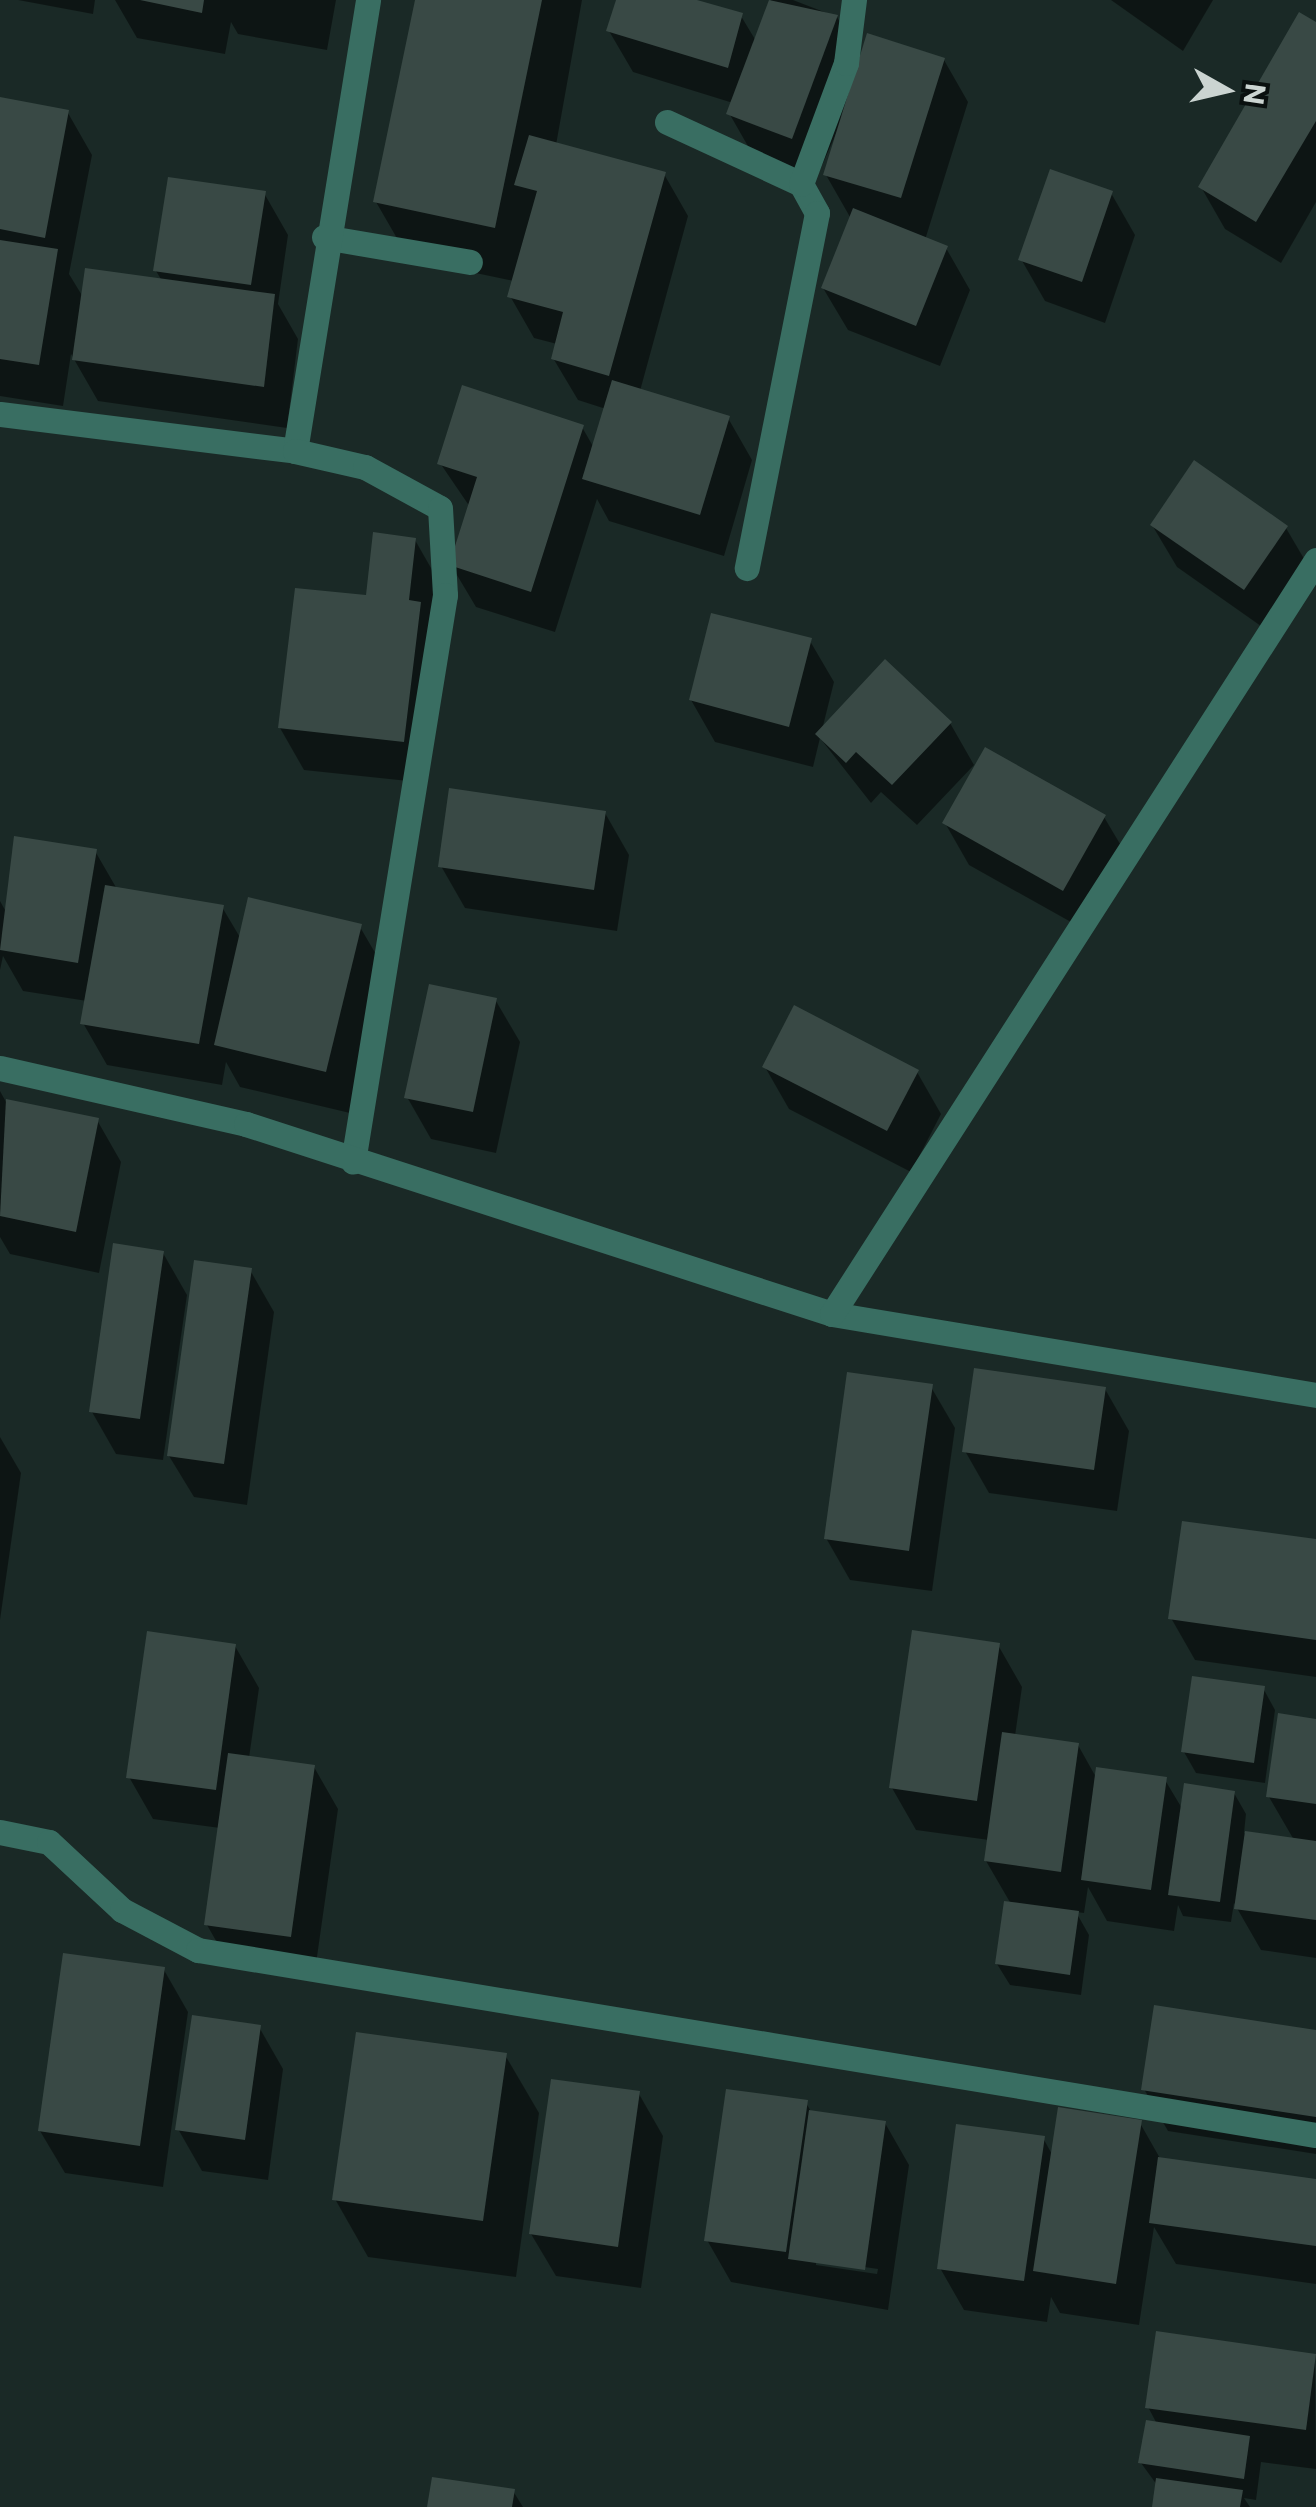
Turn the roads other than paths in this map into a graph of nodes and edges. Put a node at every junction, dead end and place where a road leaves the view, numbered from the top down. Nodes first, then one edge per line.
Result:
1 (368, 0) edge
2 (854, 0) edge
3 (666, 122) dead end
4 (801, 184) junction
5 (324, 236) junction
6 (470, 262) dead end
7 (0, 414) edge
8 (295, 451) junction
9 (1316, 560) edge
10 (747, 568) dead end
11 (0, 1068) edge
12 (353, 1162) junction
13 (832, 1314) junction
14 (1316, 1395) edge
15 (0, 1832) edge
16 (1316, 2134) edge

1 - 5 street
2 - 4 street
3 - 4 street
4 - 10 street
5 - 6 street
5 - 8 street
7 - 8 street
8 - 12 street
9 - 13 street
11 - 12 street
12 - 13 street
13 - 14 street
15 - 16 street

